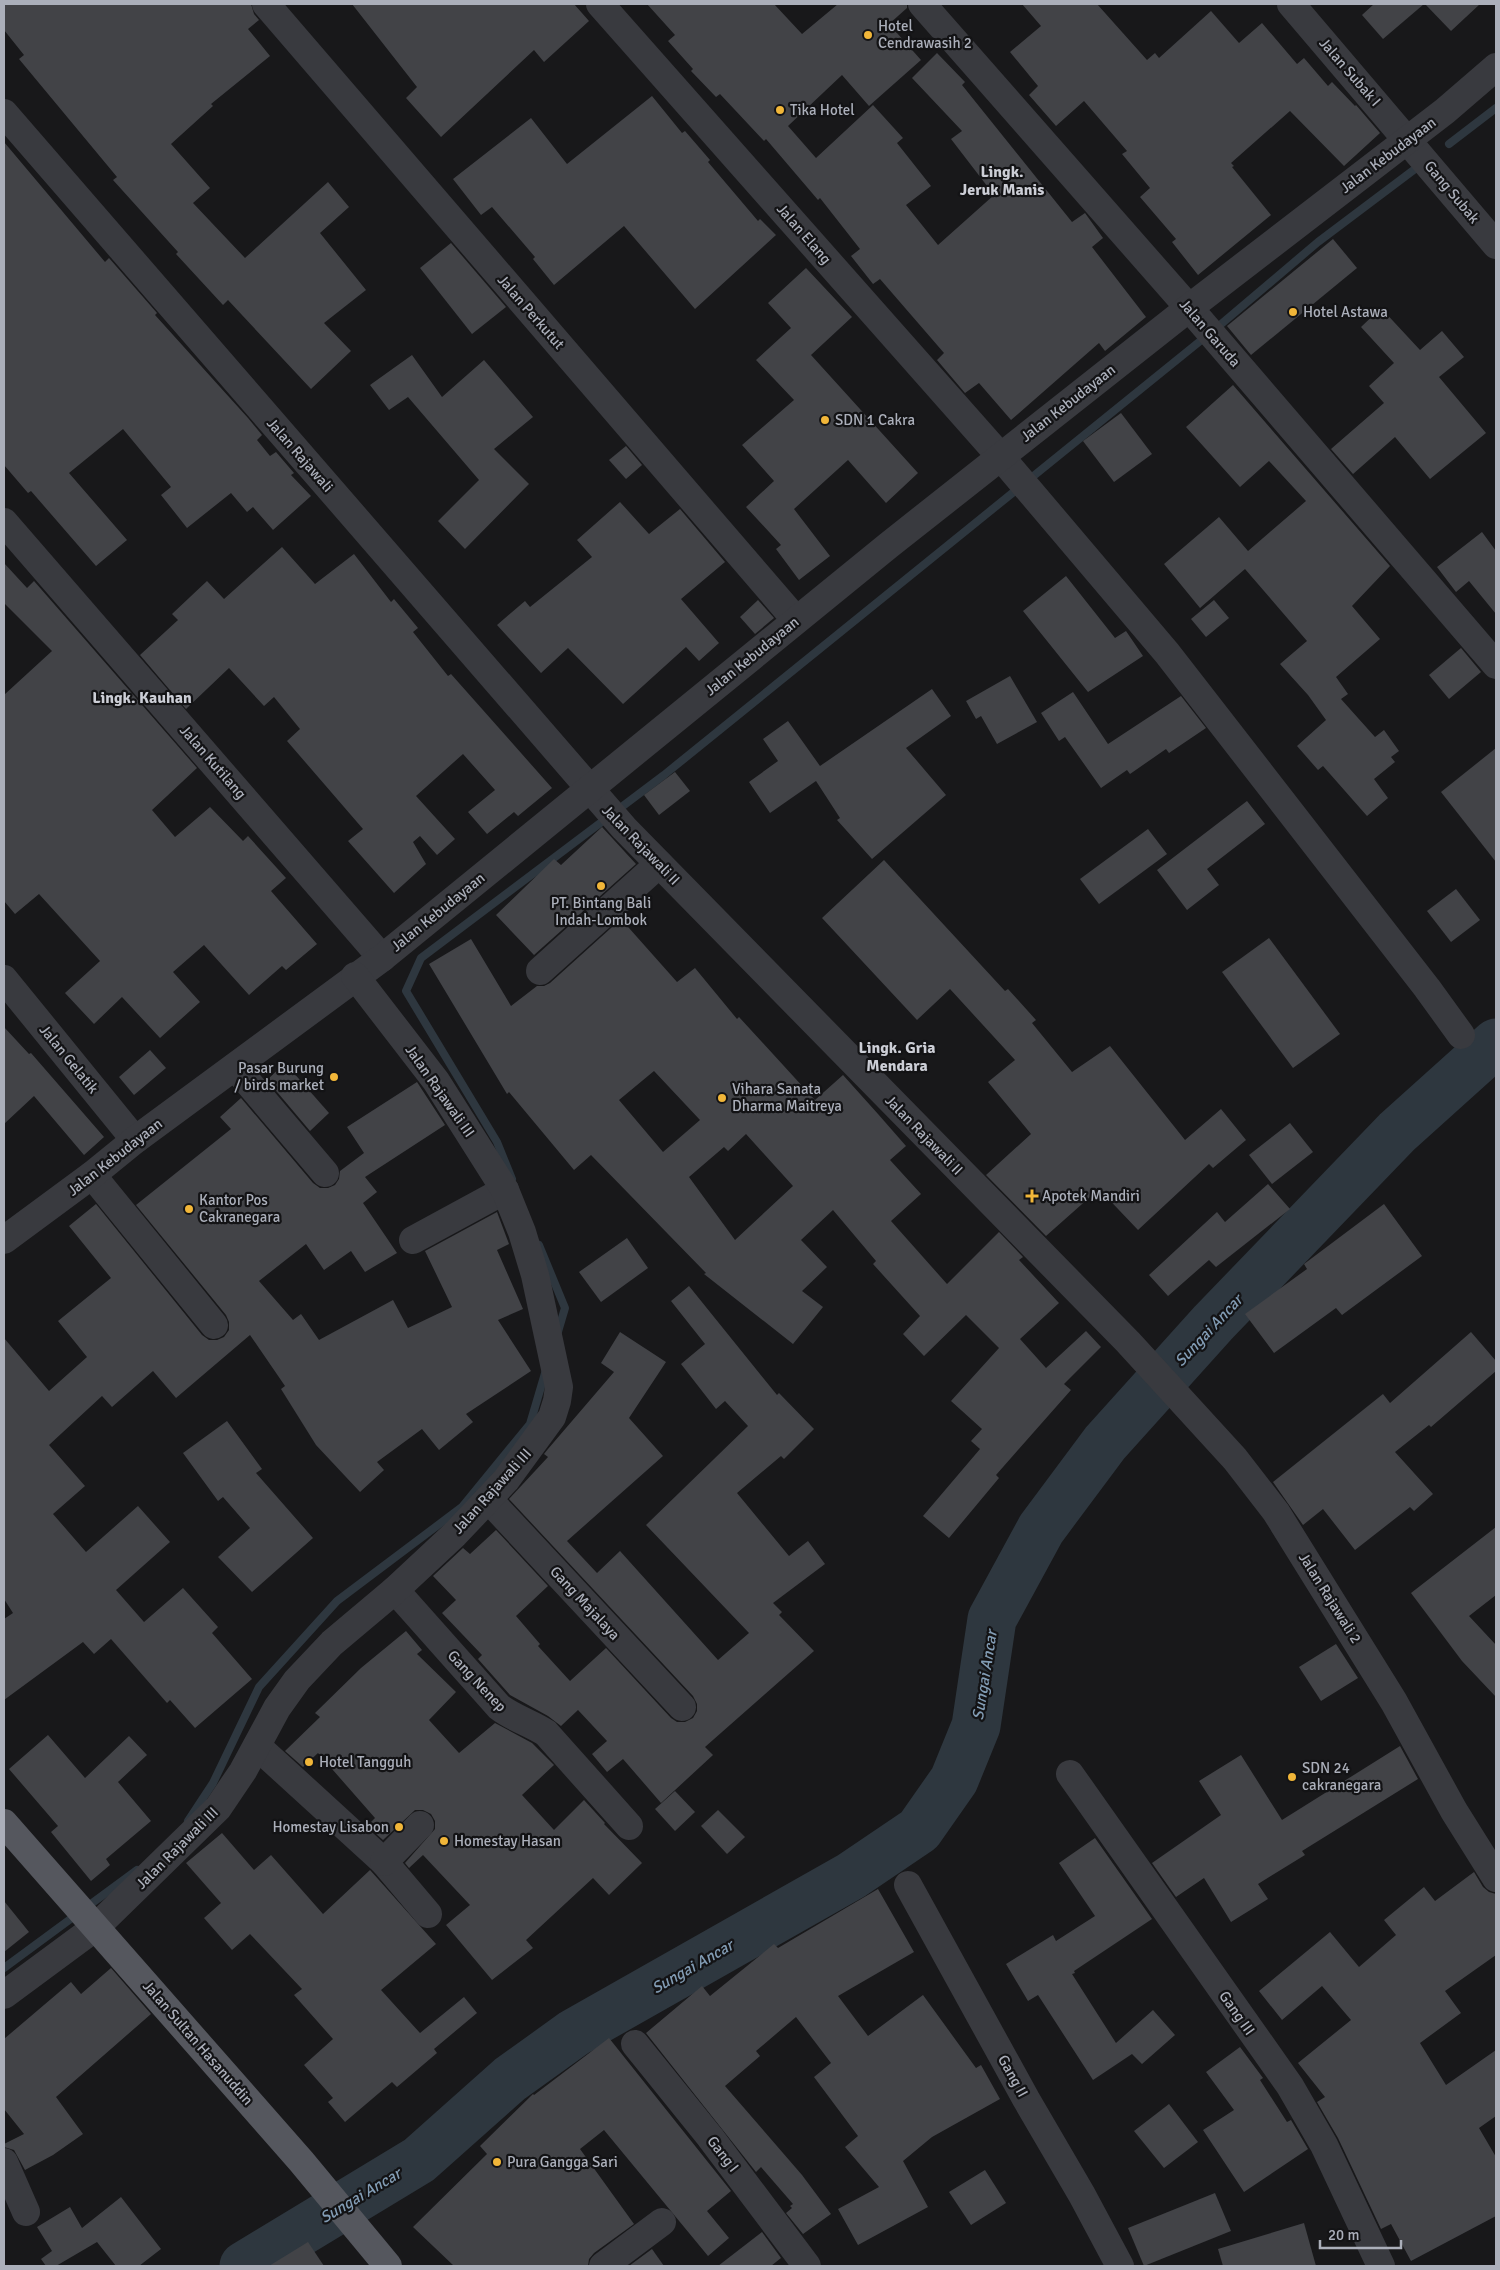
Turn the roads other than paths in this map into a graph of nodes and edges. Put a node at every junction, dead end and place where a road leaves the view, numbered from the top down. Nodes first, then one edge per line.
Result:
1 (266, 4) edge
2 (600, 4) edge
3 (922, 4) edge
4 (1291, 4) edge
5 (1496, 67) edge
6 (4, 113) edge
7 (1408, 140) junction
8 (1496, 245) edge
9 (1193, 312) junction
10 (1004, 461) junction
11 (4, 522) edge
12 (796, 620) junction
13 (1496, 665) edge
14 (593, 793) junction
15 (659, 864) junction
16 (382, 958) junction
17 (540, 971) dead end
18 (355, 976) junction
19 (4, 979) edge
20 (1461, 1035) dead end
21 (235, 1068) junction
22 (134, 1140) junction
23 (325, 1173) dead end
24 (92, 1175) junction
25 (505, 1190) junction
26 (4, 1240) edge
27 (413, 1240) dead end
28 (214, 1325) dead end
29 (1128, 1342) joint
30 (488, 1499) junction
31 (395, 1590) junction
32 (682, 1706) dead end
33 (257, 1746) junction
34 (1070, 1774) dead end
35 (4, 1823) edge
36 (420, 1825) dead end
37 (629, 1826) dead end
38 (384, 1862) junction
39 (1496, 1878) edge
40 (908, 1885) dead end
41 (428, 1914) dead end
42 (91, 1923) junction
43 (4, 1994) edge
44 (635, 2044) dead end
45 (4, 2162) edge
46 (26, 2212) dead end
47 (662, 2222) dead end
48 (388, 2266) edge
49 (603, 2266) edge
50 (807, 2266) edge
51 (1120, 2266) edge
52 (1381, 2266) edge

1 - 12 street, Jalan Perkutut
2 - 10 street, Jalan Elang
3 - 9 street, Jalan Garuda
4 - 7 street, Jalan Subak I
5 - 7 street, Jalan Kebudayaan
6 - 14 street, Jalan Rajawali
7 - 8 street, Gang Subak
7 - 9 street, Jalan Kebudayaan
9 - 10 street, Jalan Kebudayaan
9 - 13 street, Jalan Garuda
10 - 12 street, Jalan Kebudayaan
10 - 20 street, Jalan Elang
11 - 16 street, Jalan Kutilang
12 - 14 street, Jalan Kebudayaan
14 - 15 street, Jalan Rajawali II
14 - 16 street, Jalan Kebudayaan
15 - 17 street
15 - 29 street, Jalan Rajawali II
16 - 18 street, Jalan Kebudayaan
18 - 21 street, Jalan Kebudayaan
18 - 25 street, Jalan Rajawali III
19 - 22 street, Jalan Gelatik
21 - 22 street, Jalan Kebudayaan
21 - 23 street
22 - 24 street, Jalan Kebudayaan
24 - 26 street, Jalan Kebudayaan
24 - 28 street
25 - 27 street
25 - 30 street, Jalan Rajawali III
29 - 39 street, Jalan Rajawali 2
30 - 31 street, Jalan Rajawali III
30 - 32 street, Gang Majalaya
31 - 33 street, Jalan Rajawali III
31 - 37 street, Gang Nenep
33 - 38 street
33 - 42 street, Jalan Rajawali III
34 - 52 street, Gang III
35 - 42 main road, Jalan Sultan Hasanuddin
36 - 38 street
38 - 41 street
40 - 51 street, Gang II
42 - 43 street, Jalan Rajawali III
42 - 48 main road, Jalan Sultan Hasanuddin
44 - 50 street, Gang I
45 - 46 street
47 - 49 street

